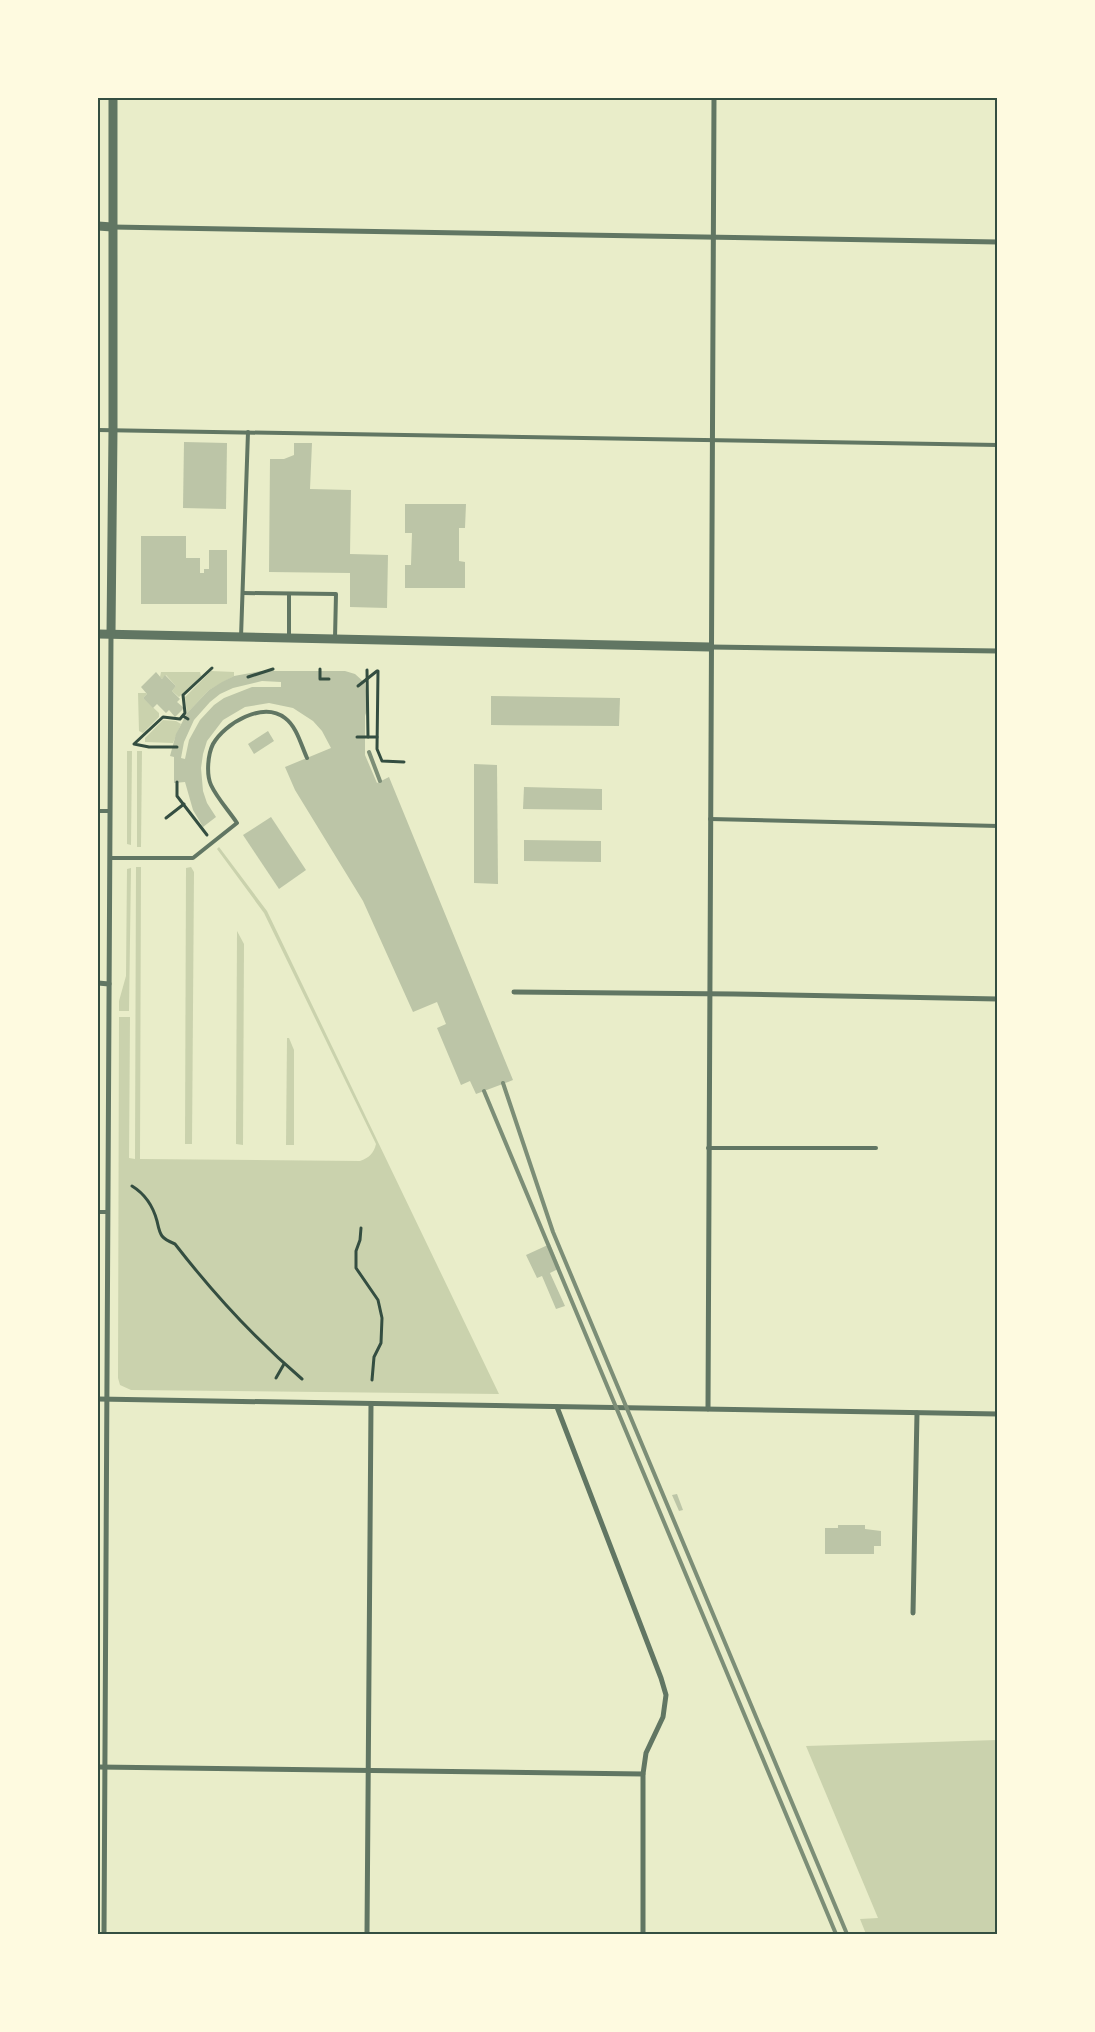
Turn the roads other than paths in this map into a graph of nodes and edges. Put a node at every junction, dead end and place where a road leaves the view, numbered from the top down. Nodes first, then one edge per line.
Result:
1 (113, 98) edge
2 (714, 98) edge
3 (98, 226) edge
4 (112, 227) junction
5 (713, 237) junction
6 (998, 242) edge
7 (98, 430) edge
8 (113, 430) junction
9 (248, 432) junction
10 (713, 440) junction
11 (998, 445) edge
12 (243, 593) junction
13 (289, 594) junction
14 (98, 634) edge
15 (111, 634) junction
16 (241, 637) junction
17 (288, 638) junction
18 (335, 639) junction
19 (710, 647) junction
20 (998, 651) edge
21 (307, 758) dead end
22 (98, 811) edge
23 (110, 811) junction
24 (710, 819) junction
25 (998, 826) edge
26 (110, 858) junction
27 (98, 983) edge
28 (109, 984) junction
29 (514, 992) dead end
30 (709, 994) junction
31 (998, 999) edge
32 (708, 1148) junction
33 (876, 1148) dead end
34 (98, 1212) edge
35 (108, 1212) junction
36 (98, 1399) edge
37 (106, 1399) junction
38 (371, 1404) junction
39 (557, 1407) junction
40 (708, 1409) junction
41 (917, 1413) junction
42 (998, 1414) edge
43 (913, 1613) dead end
44 (98, 1767) edge
45 (105, 1767) junction
46 (367, 1770) junction
47 (643, 1774) junction
48 (104, 1934) edge
49 (366, 1934) edge
50 (642, 1934) edge

1 - 4 street
2 - 5 street
3 - 4 street
4 - 5 street
4 - 8 street
5 - 6 street
5 - 10 street
7 - 8 lane
8 - 9 lane
8 - 15 street
9 - 10 lane
9 - 12 lane
10 - 11 lane
10 - 19 street
12 - 13 lane
12 - 16 lane
13 - 17 lane
13 - 18 lane
14 - 15 street
15 - 16 street
15 - 23 street
16 - 17 street
17 - 18 street
18 - 19 street
19 - 20 street
19 - 24 street
21 - 26 lane
22 - 23 lane
23 - 26 street
24 - 25 lane
24 - 30 street
26 - 28 street
27 - 28 street
28 - 35 street
29 - 30 street
30 - 31 street
30 - 32 street
32 - 33 lane
32 - 40 street
34 - 35 lane
35 - 37 street
36 - 37 street
37 - 38 street
37 - 45 street
38 - 39 street
38 - 46 street
39 - 40 street
39 - 47 street
40 - 41 street
41 - 42 street
41 - 43 street
44 - 45 street
45 - 46 street
45 - 48 street
46 - 47 street
46 - 49 street
47 - 50 street

